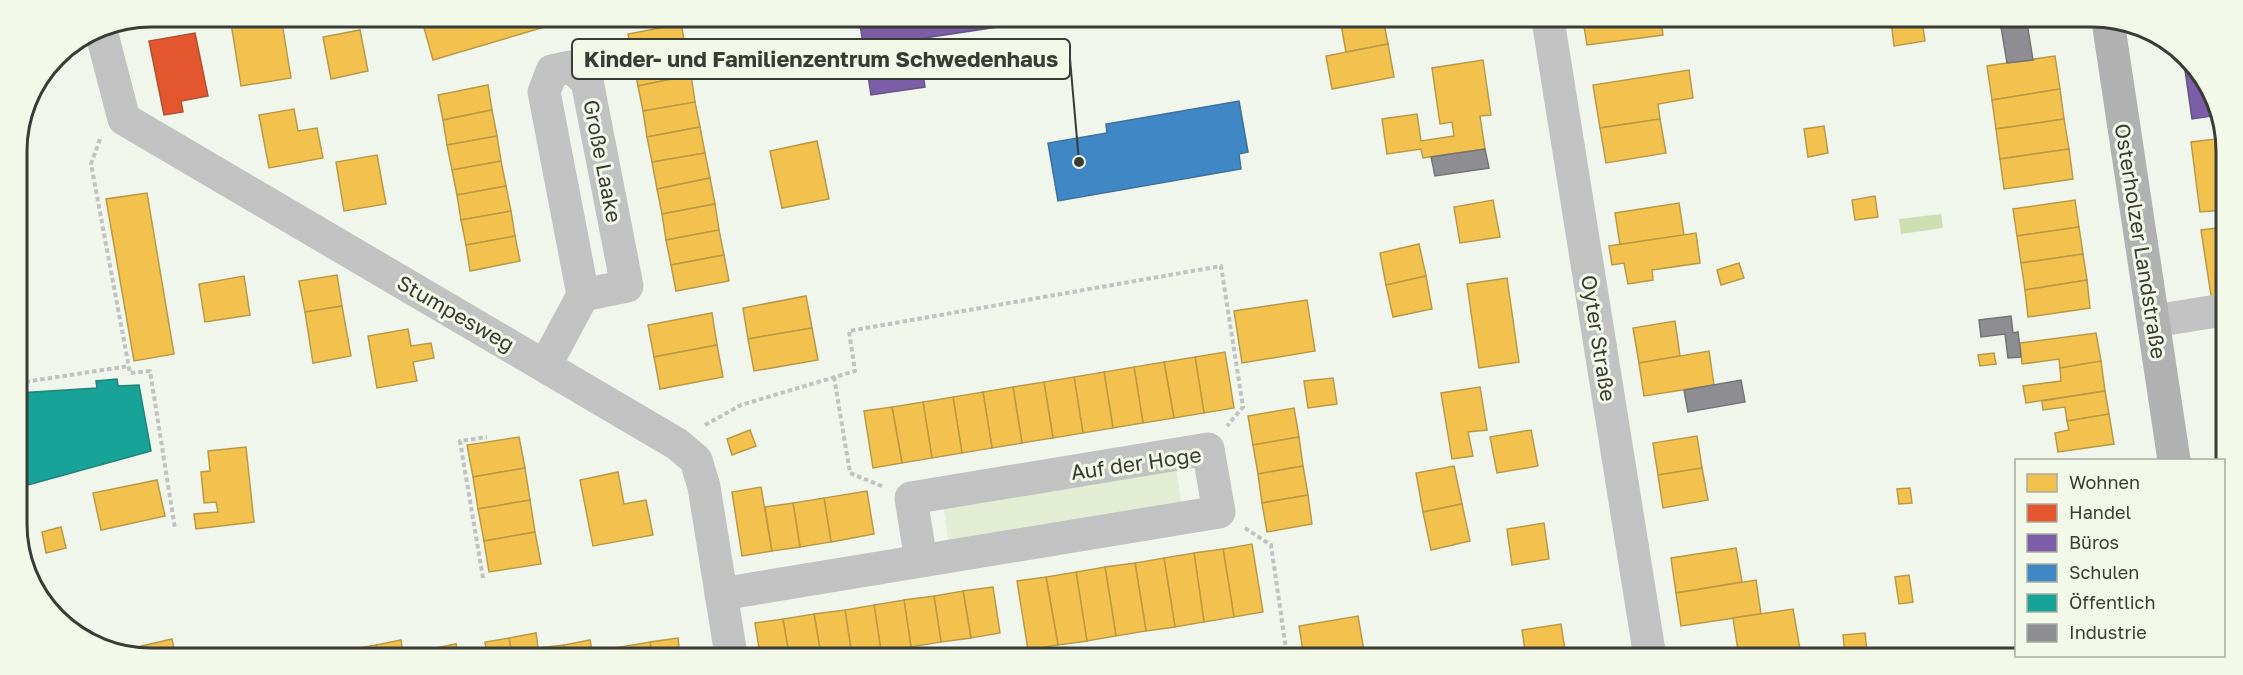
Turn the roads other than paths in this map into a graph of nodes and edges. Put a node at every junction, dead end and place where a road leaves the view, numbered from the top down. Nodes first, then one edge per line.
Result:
1 (1549, 27) edge
2 (2109, 28) edge
3 (103, 37) edge
4 (583, 295) junction
5 (2216, 311) edge
6 (2154, 321) junction
7 (545, 366) junction
8 (2174, 459) edge
9 (921, 561) junction
10 (721, 594) junction
11 (730, 648) edge
12 (1649, 648) edge

1 - 12 street, Oyter Straße
2 - 6 main road, Osterholzer Landstraße
3 - 7 street, Stumpesweg
4 - 4 street, Große Laake
4 - 7 street
5 - 6 street
6 - 8 main road, Osterholzer Landstraße
7 - 10 street, Stumpesweg
9 - 9 street, Auf der Hoge
9 - 10 street
10 - 11 street, Stumpesweg

